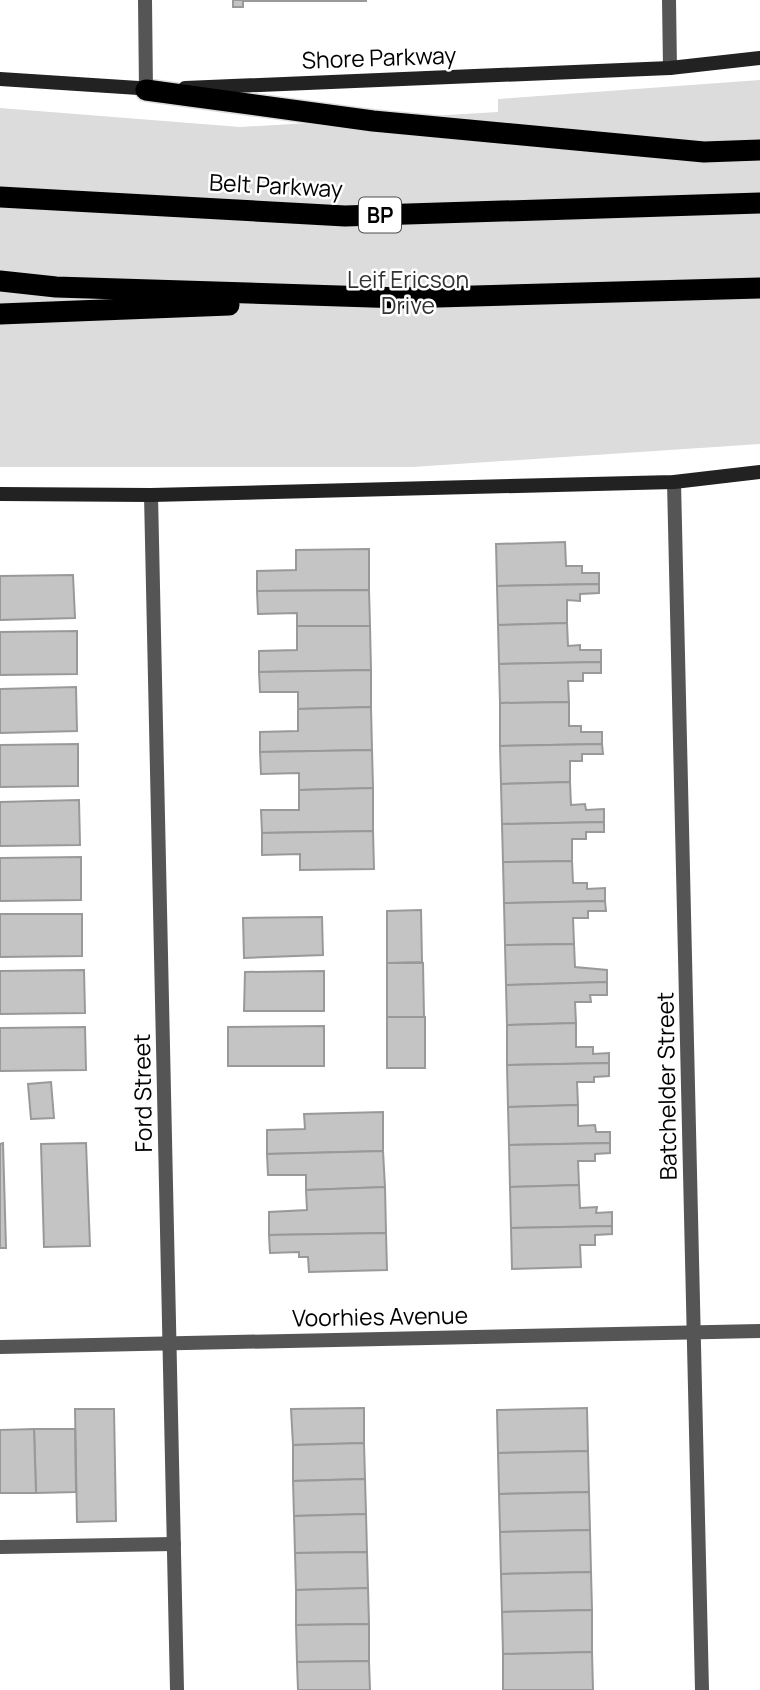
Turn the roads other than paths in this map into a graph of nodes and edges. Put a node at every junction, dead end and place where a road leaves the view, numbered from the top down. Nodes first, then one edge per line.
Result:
1 (145, 0) edge
2 (669, 0) edge
3 (760, 58) edge
4 (670, 68) junction
5 (0, 79) edge
6 (146, 90) junction
7 (760, 150) edge
8 (0, 197) edge
9 (760, 203) edge
10 (0, 281) edge
11 (760, 288) edge
12 (402, 298) junction
13 (0, 314) edge
14 (760, 472) edge
15 (674, 482) junction
16 (0, 494) edge
17 (151, 495) junction
18 (760, 1331) edge
19 (694, 1332) junction
20 (170, 1343) junction
21 (0, 1347) edge
22 (174, 1544) junction
23 (0, 1547) edge
24 (177, 1690) edge
25 (702, 1690) edge

1 - 6 street
2 - 4 street
3 - 4 main road, Shore Parkway
4 - 6 main road, Shore Parkway
5 - 6 main road, Shore Parkway
6 - 7 highway
8 - 9 highway, Belt Parkway / BP
10 - 12 highway
11 - 12 highway
12 - 13 highway
14 - 15 main road
15 - 17 main road
15 - 19 street, Batchelder Street
16 - 17 main road
17 - 20 street, Ford Street
18 - 19 street, Voorhies Avenue
19 - 20 street, Voorhies Avenue
19 - 25 street, Batchelder Street
20 - 21 street, Voorhies Avenue
20 - 22 street, Ford Street
22 - 23 street
22 - 24 street, Ford Street

